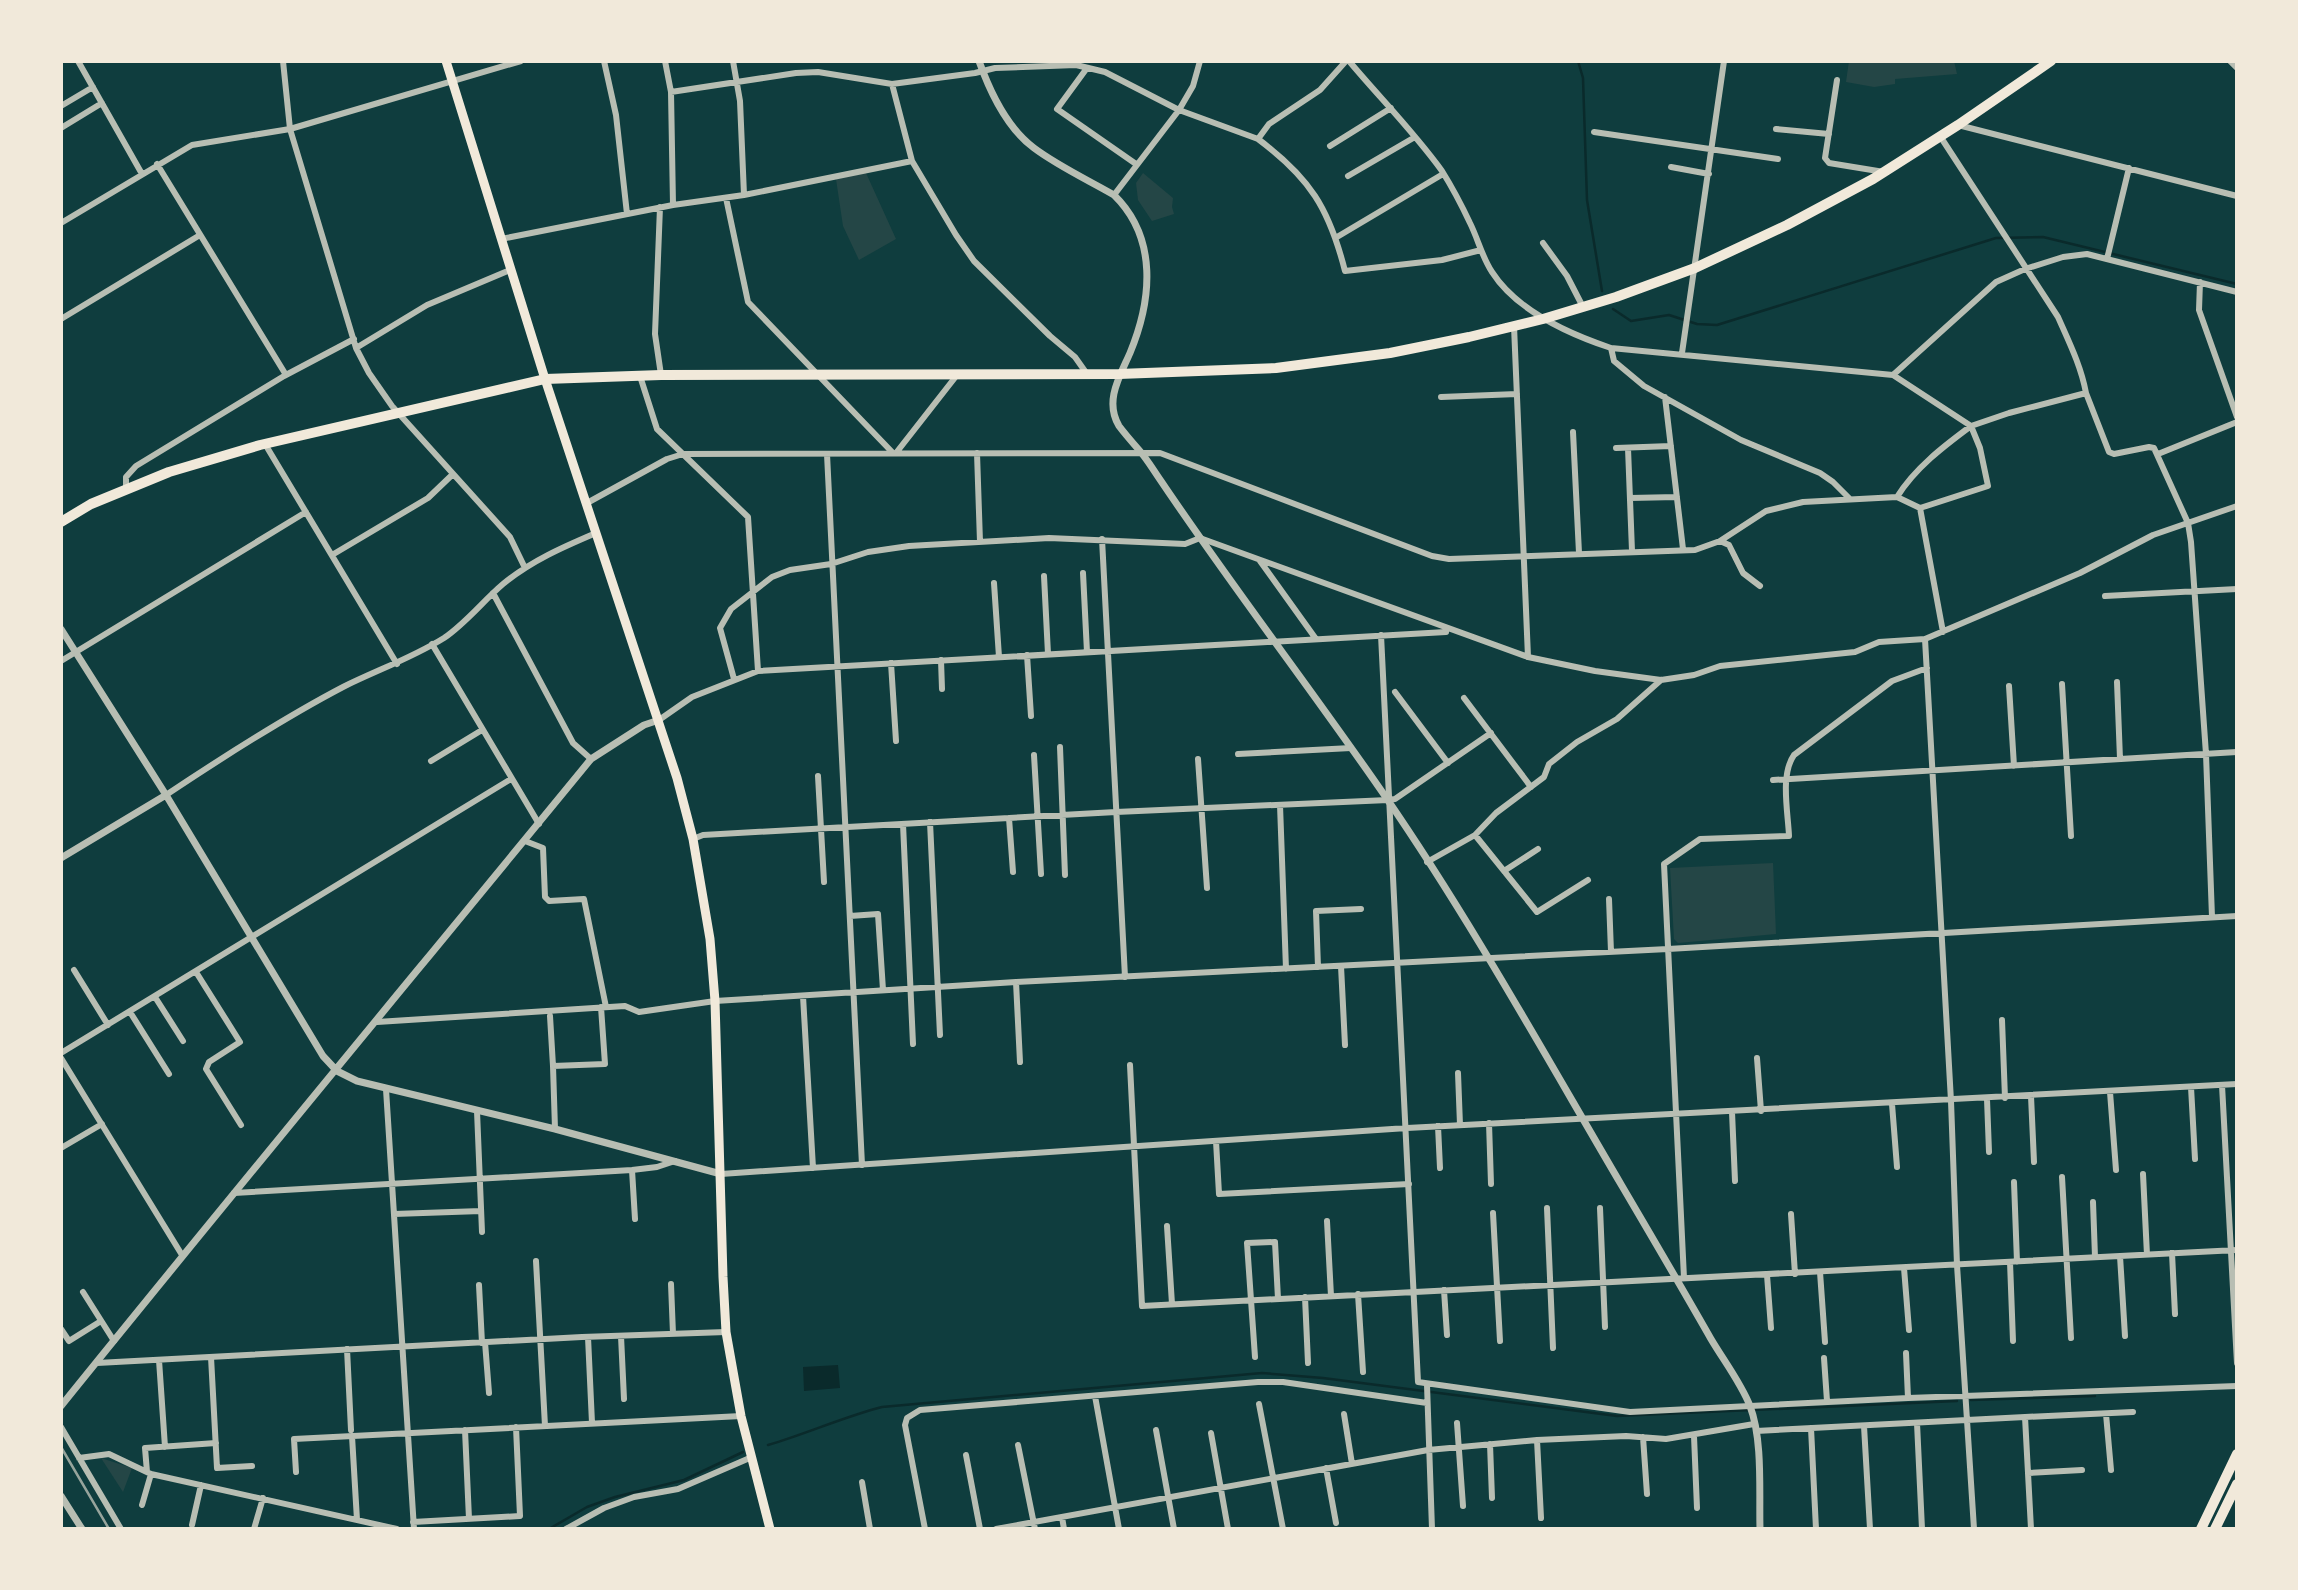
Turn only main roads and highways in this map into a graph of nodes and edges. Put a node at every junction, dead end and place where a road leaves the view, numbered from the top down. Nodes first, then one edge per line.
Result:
1 (446, 61) edge
2 (2051, 61) edge
3 (545, 379) junction
4 (61, 522) edge
5 (2237, 1454) edge
6 (2237, 1484) edge
7 (770, 1529) edge
8 (2201, 1529) edge
9 (2215, 1529) edge

1 - 3 main road
2 - 3 highway
3 - 4 highway
3 - 7 main road
5 - 8 highway
6 - 9 highway

